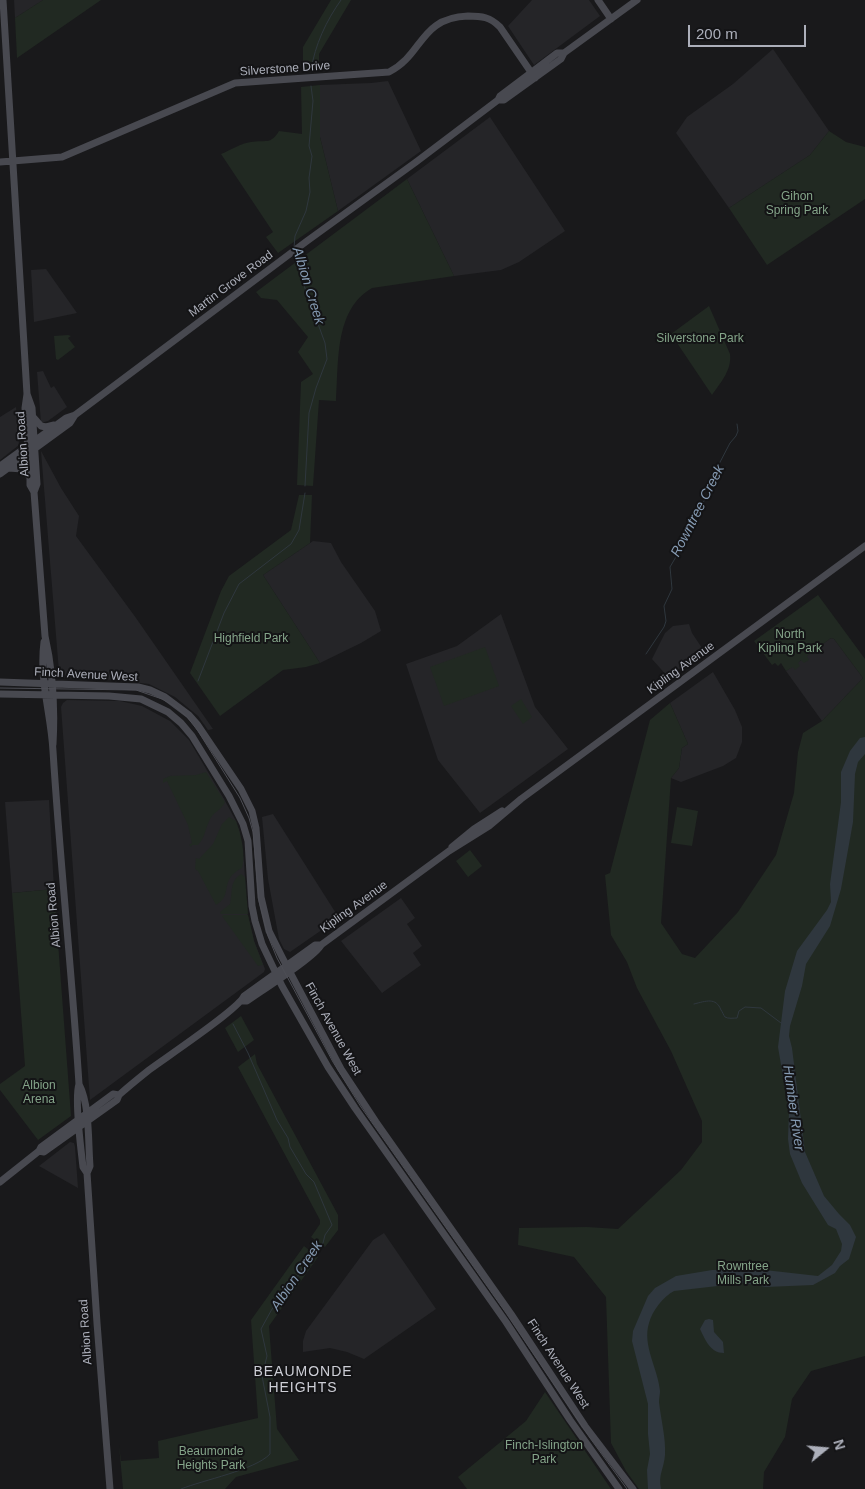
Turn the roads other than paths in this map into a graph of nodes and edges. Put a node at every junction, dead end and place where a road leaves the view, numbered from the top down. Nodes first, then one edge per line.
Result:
1 (3, 0) edge
2 (598, 0) edge
3 (637, 0) edge
4 (611, 19) junction
5 (533, 75) junction
6 (12, 161) junction
7 (0, 162) edge
8 (27, 394) junction
9 (75, 415) junction
10 (33, 416) junction
11 (57, 424) junction
12 (31, 447) junction
13 (0, 466) edge
14 (8, 468) junction
15 (0, 474) edge
16 (30, 478) junction
17 (34, 492) junction
18 (865, 546) edge
19 (45, 636) junction
20 (0, 682) edge
21 (44, 683) junction
22 (52, 683) junction
23 (0, 694) edge
24 (49, 695) junction
25 (287, 968) junction
26 (276, 976) junction
27 (81, 1087) junction
28 (119, 1095) junction
29 (104, 1101) junction
30 (83, 1120) junction
31 (63, 1138) junction
32 (81, 1150) junction
33 (39, 1152) junction
34 (87, 1173) junction
35 (0, 1182) edge
36 (110, 1489) edge
37 (619, 1489) edge
38 (633, 1489) edge

1 - 6 main road, Albion Road
2 - 4 main road
3 - 4 main road, Martin Grove Road
4 - 5 main road, Martin Grove Road
5 - 6 main road, Silverstone Drive
5 - 9 main road, Martin Grove Road
6 - 7 main road, Silverstone Drive
6 - 8 main road, Albion Road
8 - 10 main road, Albion Road
8 - 12 main road, Albion Road
9 - 11 main road, Martin Grove Road
9 - 12 main road, Martin Grove Road
10 - 11 main road
10 - 12 main road, Albion Road
11 - 12 main road, Martin Grove Road
12 - 13 main road, Martin Grove Road
12 - 14 main road, Martin Grove Road
12 - 16 main road, Albion Road
12 - 17 main road, Albion Road
14 - 15 main road, Martin Grove Road
14 - 16 main road
16 - 17 main road, Albion Road
17 - 19 main road, Albion Road
18 - 25 main road, Kipling Avenue
19 - 21 main road, Albion Road
19 - 22 main road, Albion Road
20 - 21 main road, Finch Avenue West
21 - 22 main road, Finch Avenue West
21 - 24 main road, Albion Road
22 - 24 main road, Albion Road
22 - 25 main road, Finch Avenue West
23 - 24 main road, Finch Avenue West
24 - 26 main road, Finch Avenue West
24 - 27 main road, Albion Road
25 - 26 main road, Kipling Avenue
25 - 38 main road, Finch Avenue West
26 - 28 main road, Kipling Avenue
26 - 37 main road, Finch Avenue West
27 - 29 main road
27 - 30 main road, Albion Road
28 - 29 main road, Kipling Avenue
28 - 30 main road, Kipling Avenue
29 - 30 main road, Kipling Avenue
30 - 31 main road, Kipling Avenue
30 - 32 main road, Albion Road
30 - 33 main road, Kipling Avenue
30 - 34 main road, Albion Road
31 - 32 main road
31 - 33 main road, Kipling Avenue
32 - 34 main road, Albion Road
33 - 35 main road, Kipling Avenue
34 - 36 main road, Albion Road

